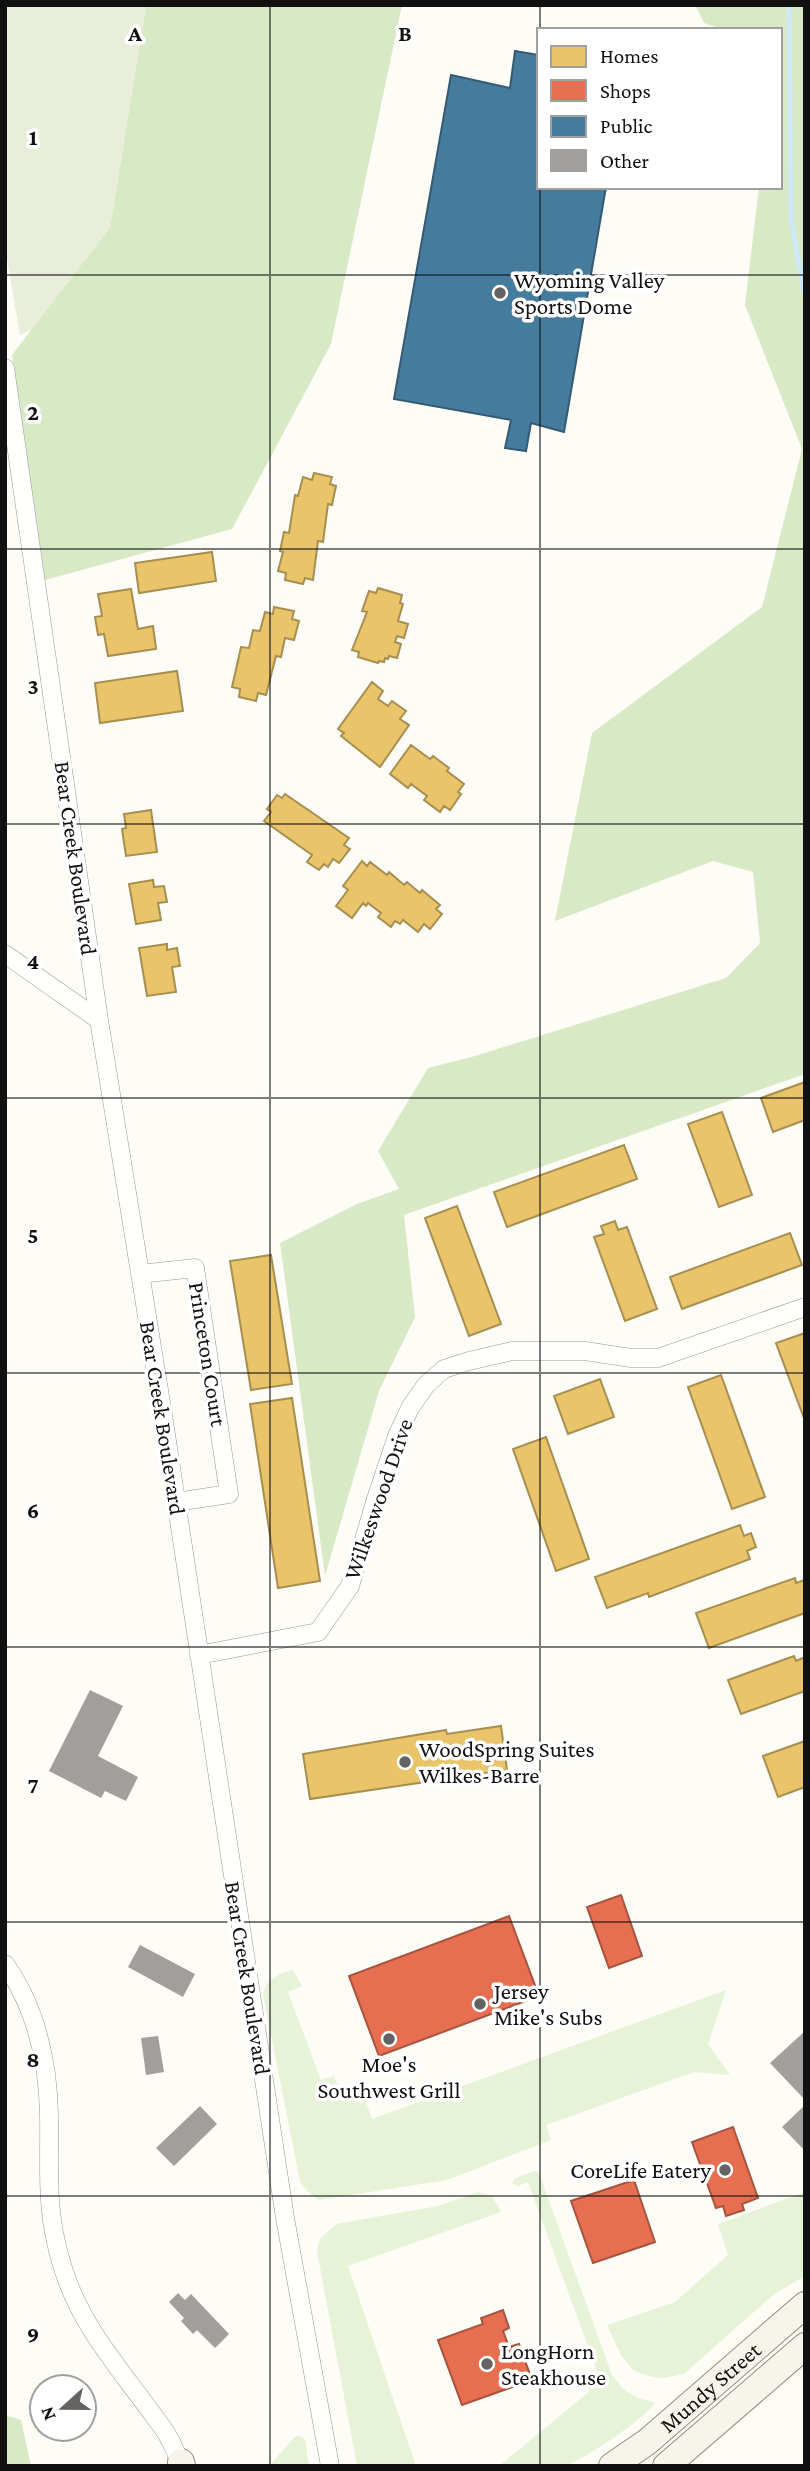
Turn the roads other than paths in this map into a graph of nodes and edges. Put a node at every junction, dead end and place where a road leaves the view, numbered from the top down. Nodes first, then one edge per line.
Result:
1 (5, 369) edge
2 (5, 954) edge
3 (99, 1020) junction
4 (140, 1274) junction
5 (805, 1307) edge
6 (176, 1502) junction
7 (199, 1655) junction
8 (5, 1964) edge
9 (805, 2305) edge
10 (805, 2346) edge
11 (182, 2465) edge
12 (330, 2466) edge
13 (612, 2466) edge
14 (666, 2466) edge

1 - 3 street, Bear Creek Boulevard
2 - 3 street
3 - 4 street, Bear Creek Boulevard
4 - 6 street, Bear Creek Boulevard
4 - 6 street, Princeton Court
5 - 7 street, Wilkeswood Drive
6 - 7 street, Bear Creek Boulevard
7 - 12 street, Bear Creek Boulevard
8 - 11 street
9 - 13 main road, Mundy Street
10 - 14 main road, Mundy Street

